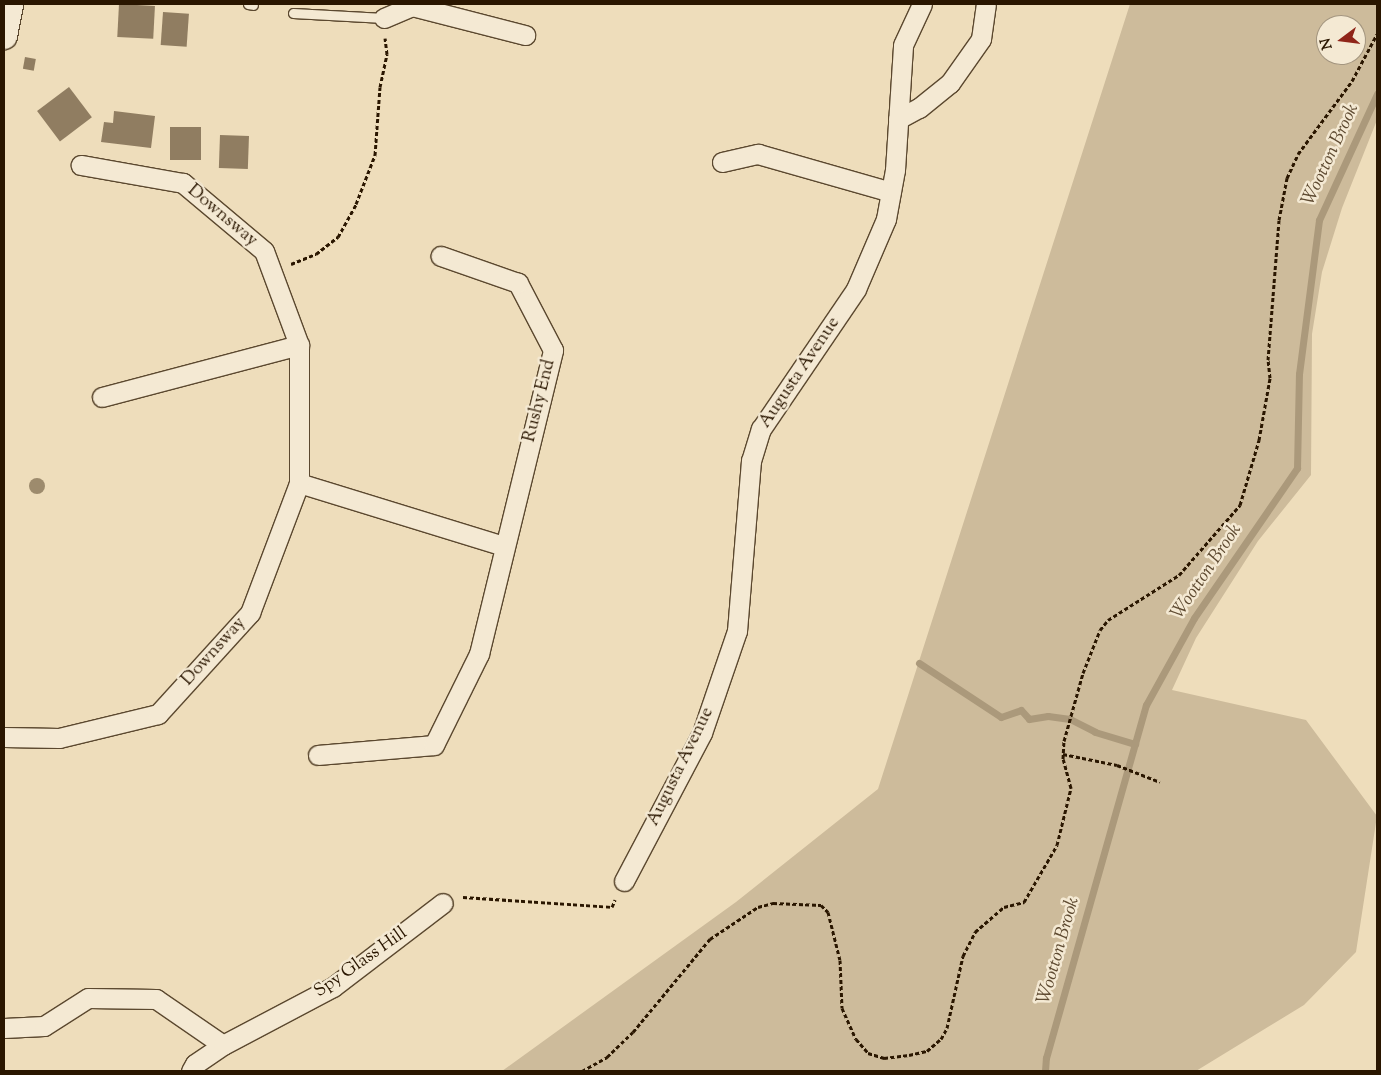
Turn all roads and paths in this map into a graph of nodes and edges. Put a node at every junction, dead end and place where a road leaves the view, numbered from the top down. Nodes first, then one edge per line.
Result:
1 (10, 4) edge
2 (922, 4) edge
3 (986, 4) edge
4 (412, 5) edge
5 (293, 13) dead end
6 (384, 18) junction
7 (1377, 34) edge
8 (525, 35) dead end
9 (4, 36) edge
10 (898, 119) junction
11 (722, 162) dead end
12 (81, 165) dead end
13 (891, 192) junction
14 (440, 256) dead end
15 (271, 272) junction
16 (299, 344) junction
17 (102, 397) dead end
18 (299, 483) junction
19 (504, 546) junction
20 (4, 738) edge
21 (1063, 754) junction
22 (318, 755) dead end
23 (1160, 782) dead end
24 (624, 881) joint
25 (443, 903) joint
26 (4, 1028) edge
27 (223, 1045) junction
28 (191, 1071) edge
29 (582, 1071) edge

1 - 9 street
2 - 10 street, Augusta Avenue
3 - 10 street
4 - 6 street
4 - 8 street
5 - 6 lane
6 - 15 path
7 - 21 path
10 - 13 street, Augusta Avenue
11 - 13 street
12 - 15 street, Downsway
13 - 24 street, Augusta Avenue
14 - 19 street, Rushy End
15 - 16 street, Downsway
16 - 17 street
16 - 18 street, Downsway
18 - 19 street
18 - 20 street, Downsway
19 - 22 street, Rushy End
21 - 23 path
21 - 29 path
24 - 25 path
25 - 27 street, Spy Glass Hill
26 - 27 street
27 - 28 street, Spy Glass Hill

